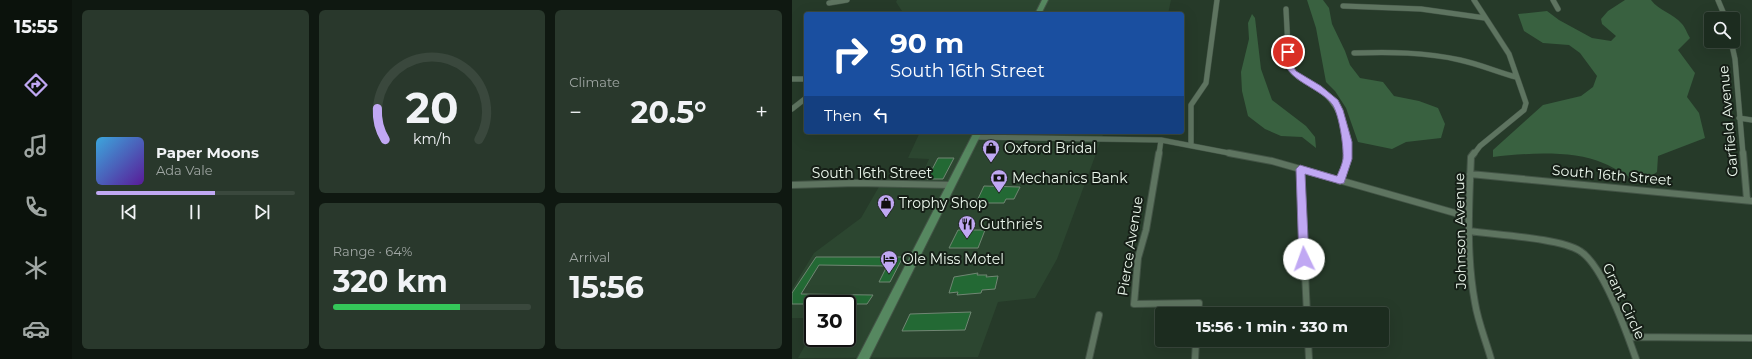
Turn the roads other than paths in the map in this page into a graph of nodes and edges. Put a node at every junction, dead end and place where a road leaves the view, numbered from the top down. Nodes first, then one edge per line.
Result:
1 (847, 0) edge
2 (1045, 0) edge
3 (1217, 0) edge
4 (1474, 0) edge
5 (1553, 0) edge
6 (1718, 0) edge
7 (829, 2) dead end
8 (1343, 6) dead end
9 (1558, 9) dead end
10 (1286, 10) dead end
11 (1039, 12) edge
12 (1723, 12) edge
13 (1485, 18) junction
14 (1733, 48) edge
15 (1354, 53) dead end
16 (1516, 78) junction
17 (792, 79) edge
18 (804, 79) edge
19 (804, 100) edge
20 (792, 109) edge
21 (1739, 118) junction
22 (1752, 120) edge
23 (977, 134) edge
24 (1160, 140) junction
25 (1191, 145) junction
26 (1300, 169) junction
27 (1470, 174) junction
28 (1340, 181) junction
29 (792, 185) edge
30 (951, 185) junction
31 (1749, 200) edge
32 (1469, 218) junction
33 (1469, 231) junction
34 (1199, 307) edge
35 (1307, 307) edge
36 (1099, 315) dead end
37 (1629, 337) junction
38 (1752, 338) edge
39 (1195, 347) edge
40 (1308, 347) edge
41 (864, 359) edge
42 (1089, 359) edge
43 (1194, 359) edge
44 (1309, 359) edge
45 (1491, 359) edge
46 (1636, 359) edge

1 - 7 street
2 - 11 main road
3 - 25 street
4 - 13 street, Johnson Avenue
5 - 9 street
6 - 12 street
8 - 13 street
10 - 28 street
13 - 16 street, Johnson Avenue
14 - 21 street, Garfield Avenue
15 - 16 street
16 - 27 street, Johnson Avenue
17 - 18 street
19 - 20 street
21 - 22 street
21 - 31 street, Garfield Avenue
23 - 24 street
23 - 30 main road
24 - 25 street
24 - 34 street, Pierce Avenue
25 - 26 street
26 - 28 street
26 - 35 street
27 - 31 street, South 16th Street
27 - 32 street, Johnson Avenue
28 - 32 street
29 - 30 street, South 16th Street
30 - 41 main road
32 - 33 street, Johnson Avenue
33 - 37 street, Grant Circle
33 - 45 street, Johnson Avenue
36 - 42 street
37 - 38 street
37 - 46 street, Grant Circle
39 - 43 street
40 - 44 street

